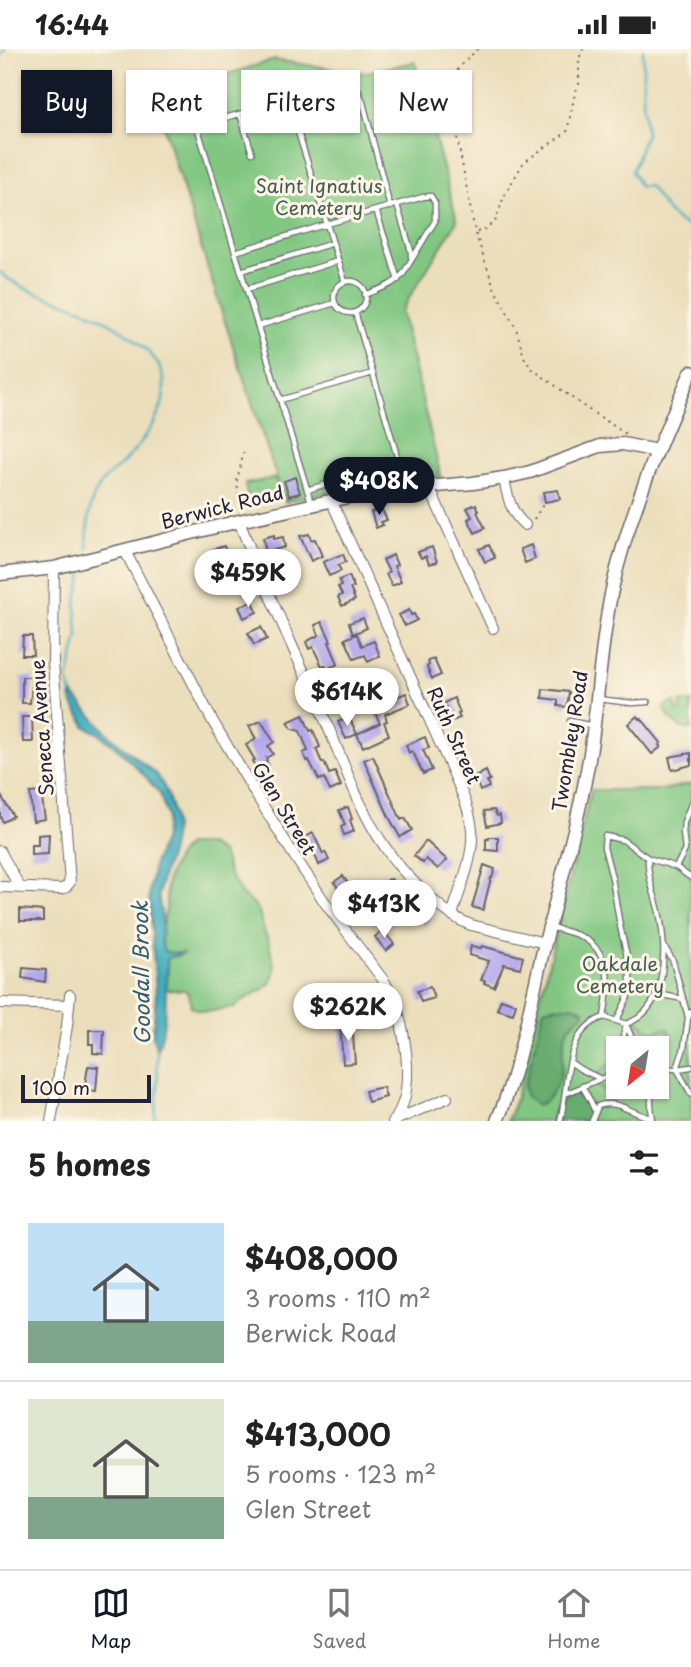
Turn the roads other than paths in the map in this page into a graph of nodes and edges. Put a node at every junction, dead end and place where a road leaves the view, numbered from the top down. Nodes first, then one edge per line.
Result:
1 (360, 94) edge
2 (240, 114) joint
3 (298, 133) edge
4 (252, 153) dead end
5 (397, 205) junction
6 (390, 207) junction
7 (376, 210) junction
8 (327, 224) junction
9 (332, 243) junction
10 (235, 252) junction
11 (338, 261) junction
12 (411, 261) junction
13 (241, 271) junction
14 (398, 280) junction
15 (345, 282) junction
16 (247, 289) junction
17 (365, 295) junction
18 (335, 303) junction
19 (355, 312) junction
20 (258, 325) junction
21 (691, 372) edge
22 (373, 373) junction
23 (280, 400) junction
24 (657, 451) junction
25 (399, 462) junction
26 (504, 478) junction
27 (429, 487) junction
28 (406, 488) junction
29 (307, 490) junction
30 (331, 500) junction
31 (312, 505) junction
32 (241, 521) junction
33 (530, 522) road end
34 (125, 551) junction
35 (54, 568) junction
36 (0, 574) edge
37 (493, 628) dead end
38 (597, 699) junction
39 (648, 702) dead end
40 (570, 721) dead end
41 (594, 726) junction
42 (691, 804) edge
43 (0, 851) edge
44 (648, 858) junction
45 (676, 867) junction
46 (691, 878) edge
47 (0, 887) edge
48 (20, 888) junction
49 (452, 915) junction
50 (549, 927) junction
51 (545, 943) junction
52 (664, 946) junction
53 (657, 994) junction
54 (683, 999) junction
55 (0, 1003) edge
56 (691, 1012) edge
57 (604, 1017) junction
58 (688, 1018) junction
59 (617, 1020) junction
60 (626, 1024) junction
61 (624, 1036) edge
62 (631, 1036) edge
63 (570, 1062) junction
64 (691, 1067) edge
65 (669, 1069) edge
66 (677, 1069) junction
67 (606, 1074) edge
68 (606, 1077) edge
69 (603, 1078) junction
70 (582, 1086) junction
71 (691, 1094) edge
72 (564, 1095) junction
73 (447, 1098) dead end
74 (652, 1099) edge
75 (594, 1114) junction
76 (652, 1120) edge
77 (51, 1121) edge
78 (394, 1121) edge
79 (497, 1121) edge
80 (560, 1121) edge
81 (592, 1121) edge

1 - 6 lane
2 - 4 lane
2 - 10 lane
3 - 8 lane
5 - 6 lane
5 - 12 lane
5 - 12 lane
6 - 7 lane
7 - 8 lane
7 - 14 lane
8 - 9 lane
8 - 10 lane
9 - 11 lane
9 - 13 lane
10 - 13 lane
11 - 15 lane
11 - 16 lane
12 - 14 lane
13 - 16 lane
14 - 17 lane
15 - 17 lane
15 - 18 lane
16 - 20 lane
17 - 19 lane
18 - 19 lane
18 - 20 lane
19 - 22 lane
20 - 23 lane
21 - 24 street, Twombley Road
22 - 23 lane
22 - 25 lane
23 - 29 lane
24 - 26 street, Berwick Road
24 - 38 street, Twombley Road
25 - 28 lane
25 - 29 lane
26 - 27 street, Berwick Road
26 - 33 street
27 - 28 street, Berwick Road
27 - 37 street
28 - 30 street, Berwick Road
29 - 31 lane
30 - 31 street, Berwick Road
30 - 49 street, Ruth Street
31 - 32 street, Berwick Road
32 - 34 street, Berwick Road
32 - 49 street
34 - 35 street, Berwick Road
34 - 78 street, Glen Street
35 - 36 street, Berwick Road
35 - 48 street, Seneca Avenue
38 - 39 lane
38 - 41 street, Twombley Road
40 - 41 lane
41 - 50 street, Twombley Road
42 - 45 lane
43 - 48 street
44 - 45 lane
44 - 52 lane
44 - 59 lane
45 - 46 lane
47 - 48 street
49 - 51 street
50 - 51 street, Twombley Road
50 - 57 lane
51 - 79 street, Twombley Road
52 - 53 lane
52 - 54 lane
53 - 54 lane
53 - 60 lane
54 - 58 lane
55 - 77 street
56 - 58 lane
57 - 59 lane
57 - 63 lane
58 - 66 lane
59 - 60 lane
60 - 61 lane
60 - 62 lane
63 - 69 lane
63 - 72 lane
64 - 66 lane
65 - 66 lane
66 - 71 lane
67 - 69 lane
68 - 69 lane
69 - 70 lane
70 - 72 lane
70 - 75 lane
72 - 80 lane
73 - 78 street
74 - 76 lane
75 - 76 lane
75 - 81 lane

